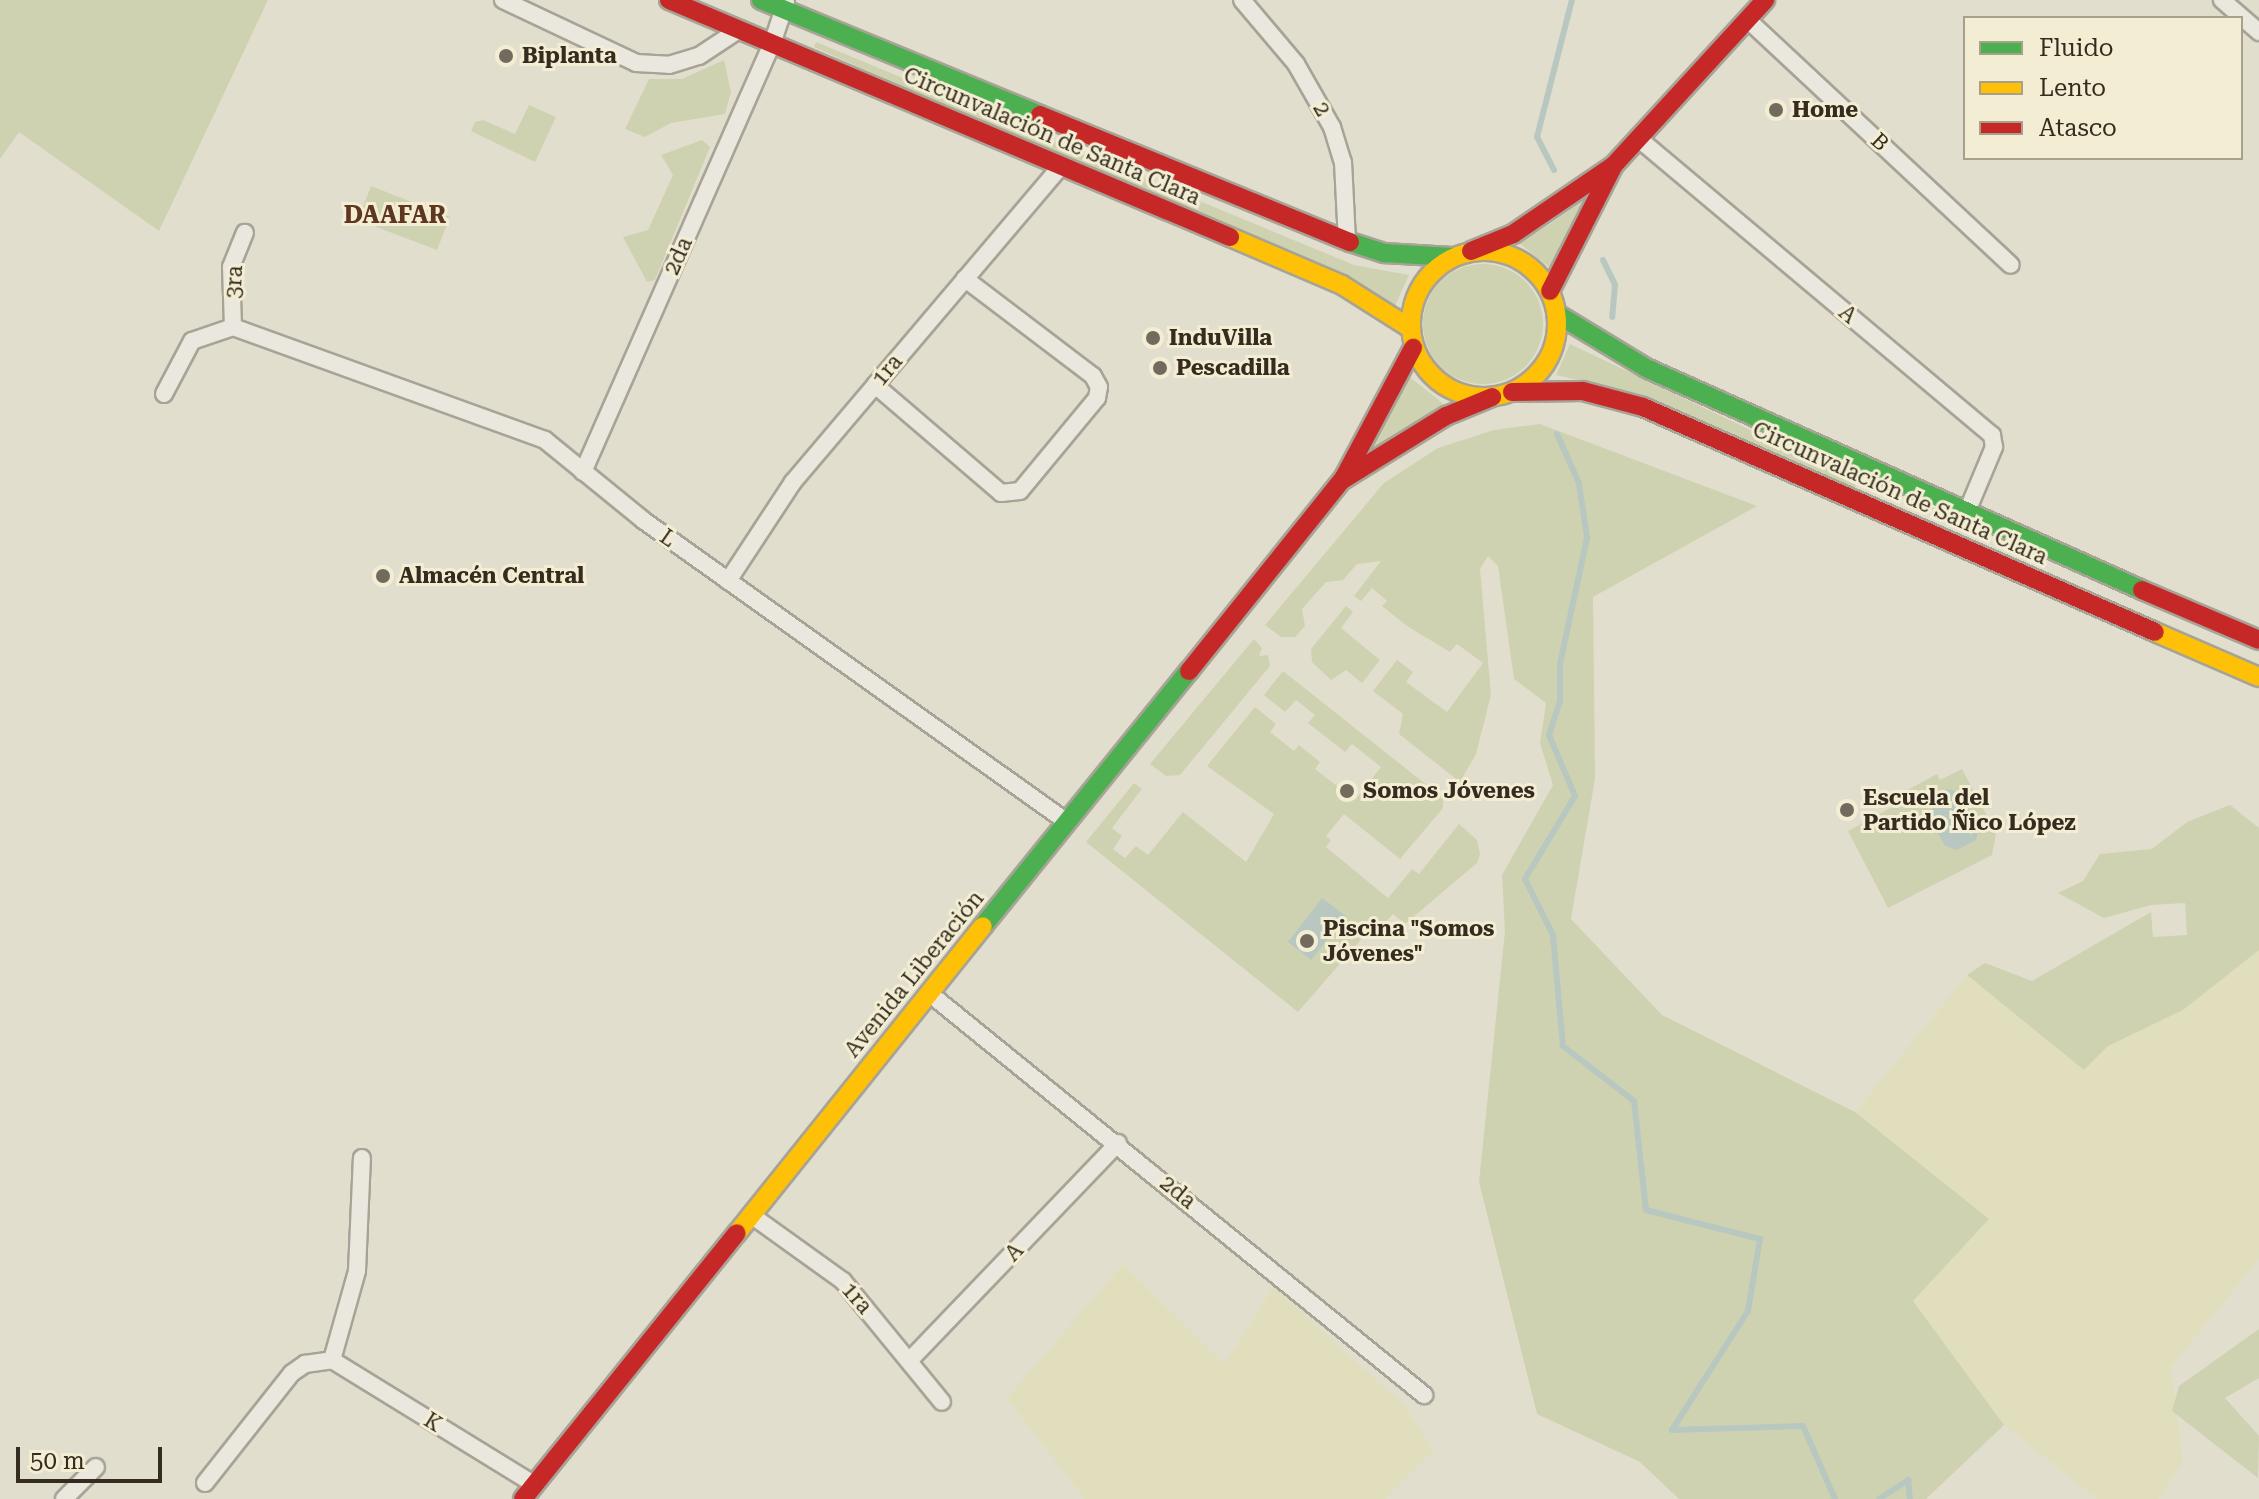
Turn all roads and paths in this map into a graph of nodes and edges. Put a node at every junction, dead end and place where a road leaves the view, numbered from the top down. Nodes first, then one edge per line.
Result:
1 (503, 0) edge
2 (669, 0) edge
3 (761, 0) edge
4 (1242, 0) edge
5 (1765, 0) edge
6 (2222, 0) edge
7 (785, 5) edge
8 (2240, 16) edge
9 (2243, 18) edge
10 (1748, 20) junction
11 (742, 28) junction
12 (2259, 32) edge
13 (773, 41) junction
14 (1639, 139) junction
15 (1614, 165) junction
16 (1058, 169) junction
17 (245, 233) dead end
18 (1347, 241) junction
19 (1471, 251) junction
20 (1452, 257) junction
21 (2011, 265) dead end
22 (965, 279) junction
23 (1550, 291) junction
24 (1557, 314) junction
25 (233, 327) junction
26 (1410, 328) junction
27 (1413, 348) junction
28 (875, 385) junction
29 (1512, 392) junction
30 (164, 394) dead end
31 (1492, 397) junction
32 (583, 472) junction
33 (1343, 479) junction
34 (1966, 514) junction
35 (728, 581) junction
36 (2259, 640) edge
37 (2259, 677) edge
38 (1067, 822) junction
39 (929, 993) junction
40 (1118, 1143) junction
41 (362, 1158) dead end
42 (751, 1215) junction
43 (332, 1360) junction
44 (909, 1361) junction
45 (1424, 1395) dead end
46 (942, 1402) dead end
47 (96, 1467) dead end
48 (205, 1483) dead end
49 (529, 1492) edge
50 (64, 1499) edge

1 - 11 street
2 - 11 main road, Circunvalación de Santa Clara
3 - 7 main road, Circunvalación de Santa Clara
4 - 18 street, 2
5 - 10 main road
6 - 8 street
7 - 13 street, 2da
7 - 18 main road, Circunvalación de Santa Clara
9 - 12 street
10 - 14 main road
10 - 21 street, B
11 - 13 main road, Circunvalación de Santa Clara
13 - 16 main road, Circunvalación de Santa Clara
13 - 32 street, 2da
14 - 15 main road
14 - 34 street, A
15 - 19 main road
15 - 23 main road
16 - 22 street, 1ra
16 - 26 main road, Circunvalación de Santa Clara
17 - 25 street, 3ra
18 - 20 main road, Circunvalación de Santa Clara
19 - 20 main road
19 - 23 main road
20 - 26 main road
22 - 28 street, 1ra
22 - 28 street
23 - 24 main road
24 - 29 main road
24 - 34 main road, Circunvalación de Santa Clara
25 - 30 street, 3ra
25 - 32 street, L
26 - 27 main road
27 - 31 main road
27 - 33 main road, Avenida Liberación
28 - 35 street, 1ra
29 - 31 main road
29 - 37 main road, Circunvalación de Santa Clara
31 - 33 main road, Avenida Liberación
32 - 35 street, L
33 - 38 main road, Avenida Liberación
34 - 36 main road, Circunvalación de Santa Clara
35 - 38 street, L
38 - 39 main road, Avenida Liberación
39 - 40 street, 2da
39 - 42 main road, Avenida Liberación
40 - 44 street, A
40 - 45 street, 2da
41 - 43 street
42 - 44 street, 1ra
42 - 49 main road, Avenida Liberación
43 - 48 street
43 - 49 street, K
44 - 46 street, 1ra
47 - 50 street

